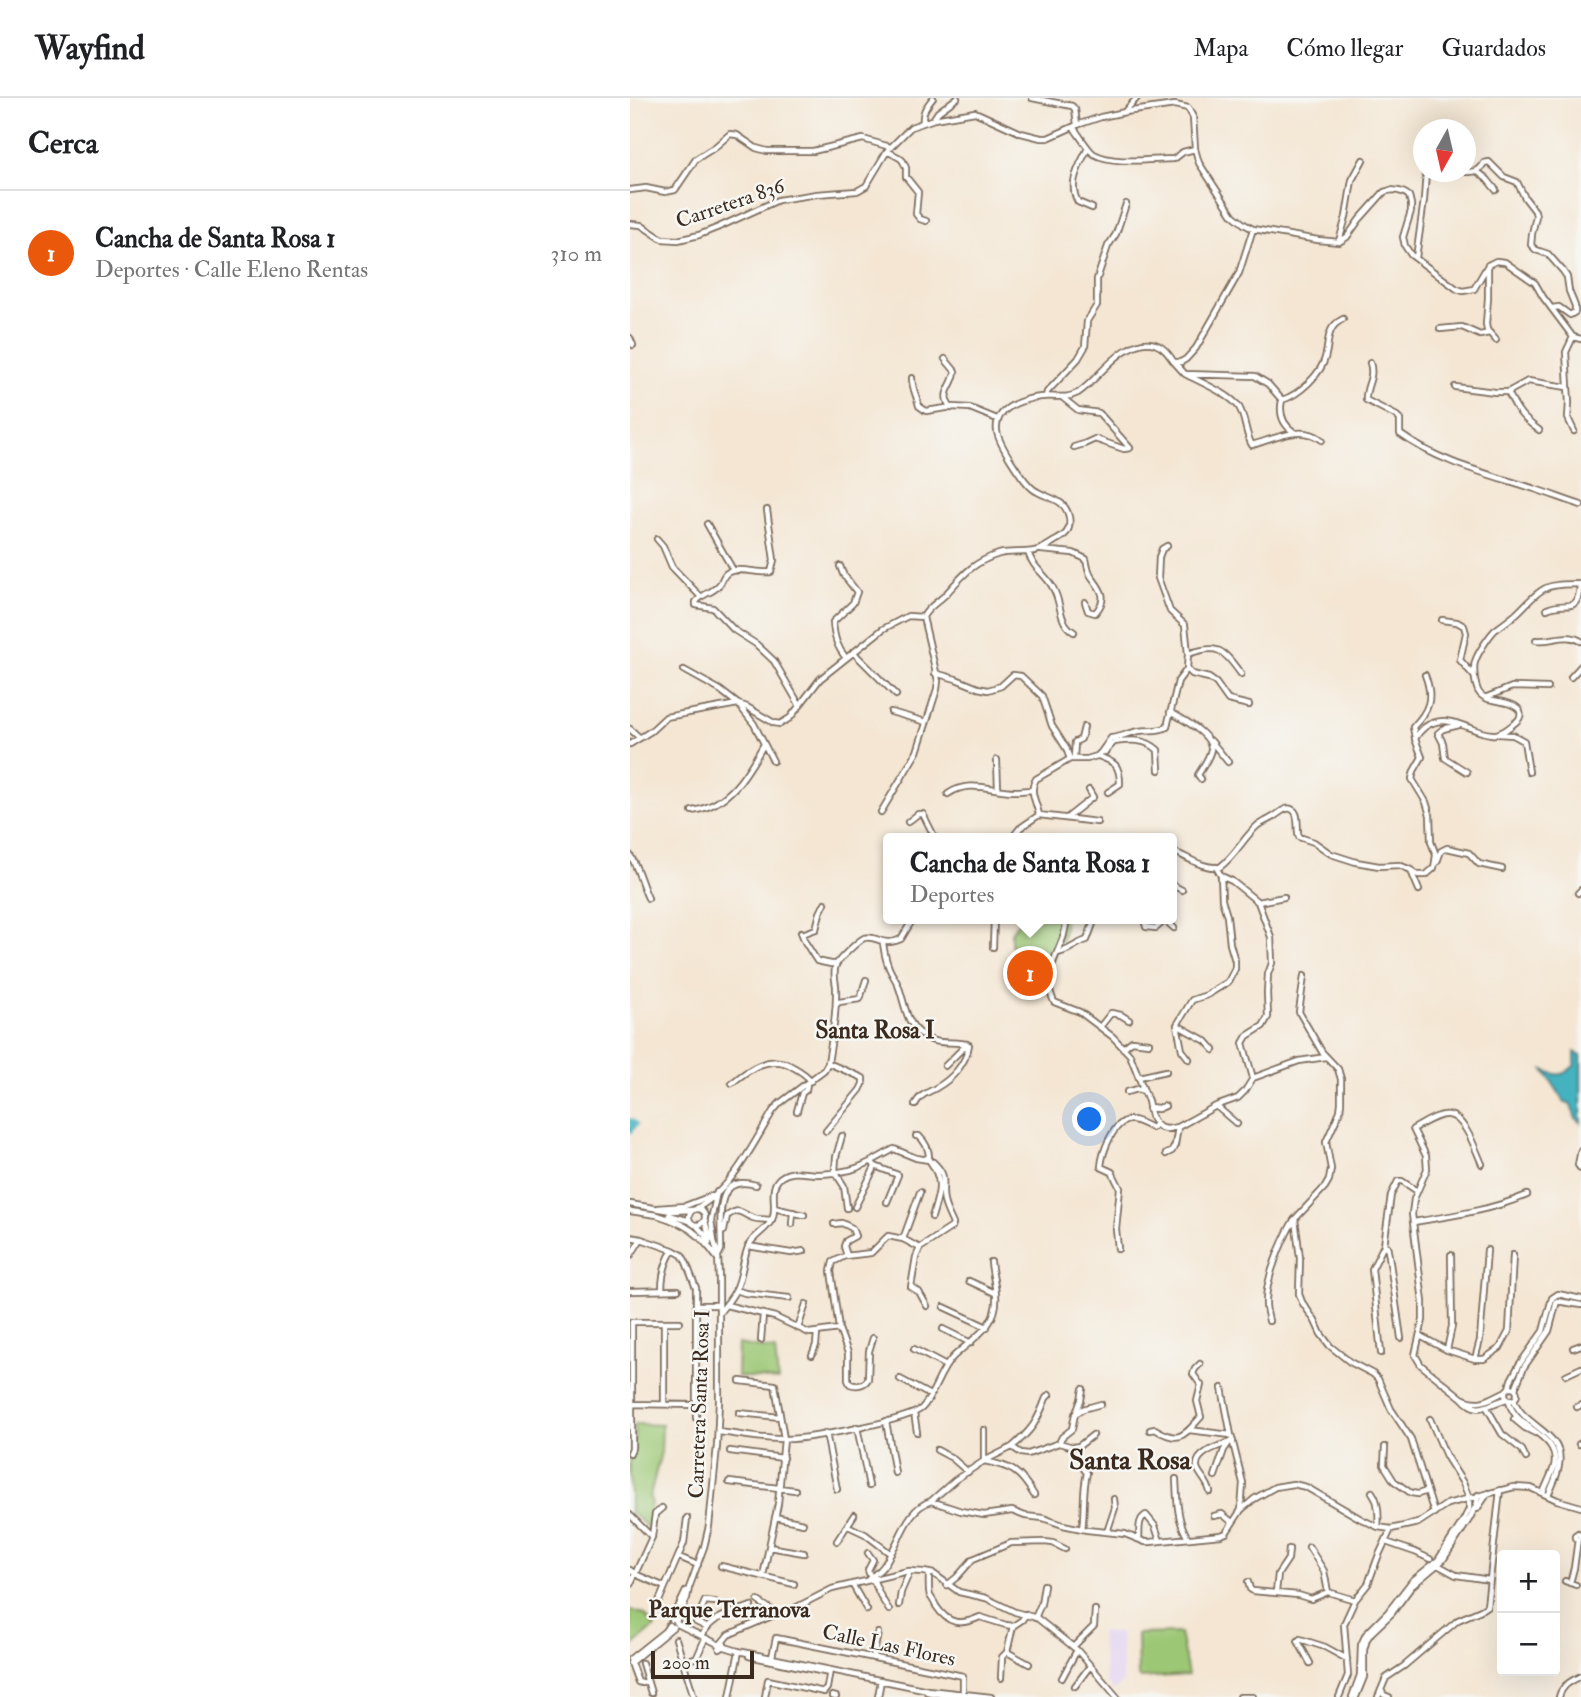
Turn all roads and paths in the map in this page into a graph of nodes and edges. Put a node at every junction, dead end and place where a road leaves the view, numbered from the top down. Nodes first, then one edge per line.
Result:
1 (933, 98) edge
2 (957, 98) edge
3 (1032, 98) edge
4 (1137, 98) edge
5 (1125, 111) junction
6 (934, 119) junction
7 (923, 121) junction
8 (1075, 126) junction
9 (1088, 148) junction
10 (889, 149) junction
11 (1195, 149) junction
12 (1363, 160) dead end
13 (1478, 171) joint
14 (1425, 182) edge
15 (630, 190) edge
16 (1496, 190) dead end
17 (1126, 204) dead end
18 (1092, 208) dead end
19 (926, 221) dead end
20 (630, 224) edge
21 (1253, 229) junction
22 (1339, 242) junction
23 (1416, 258) junction
24 (1488, 265) junction
25 (1551, 307) junction
26 (1343, 319) dead end
27 (1440, 329) dead end
28 (1489, 332) junction
29 (1573, 337) junction
30 (630, 338) edge
31 (1581, 339) edge
32 (1496, 340) dead end
33 (633, 345) dead end
34 (945, 359) dead end
35 (1174, 362) junction
36 (1370, 363) dead end
37 (1185, 374) junction
38 (912, 378) dead end
39 (1455, 387) dead end
40 (1567, 387) junction
41 (1508, 392) junction
42 (1046, 396) junction
43 (1062, 398) junction
44 (1282, 400) junction
45 (951, 408) junction
46 (997, 419) junction
47 (1539, 430) dead end
48 (1574, 431) dead end
49 (1295, 432) junction
50 (1322, 440) dead end
51 (1074, 447) dead end
52 (1581, 505) edge
53 (767, 510) dead end
54 (707, 524) dead end
55 (657, 539) dead end
56 (1167, 546) dead end
57 (1040, 550) junction
58 (1028, 552) junction
59 (840, 566) dead end
60 (733, 570) junction
61 (1581, 584) edge
62 (700, 596) junction
63 (1085, 602) dead end
64 (1547, 609) dead end
65 (923, 617) junction
66 (1442, 620) dead end
67 (1074, 632) dead end
68 (1536, 640) dead end
69 (1581, 641) edge
70 (853, 652) junction
71 (1188, 654) junction
72 (846, 658) junction
73 (1581, 666) edge
74 (1187, 669) junction
75 (684, 670) dead end
76 (935, 673) junction
77 (1241, 674) dead end
78 (1425, 676) dead end
79 (1571, 677) dead end
80 (1476, 680) junction
81 (1548, 688) dead end
82 (896, 695) dead end
83 (1486, 698) junction
84 (738, 704) junction
85 (1249, 705) dead end
86 (800, 706) junction
87 (891, 712) dead end
88 (1170, 712) junction
89 (926, 722) junction
90 (1460, 724) junction
91 (1084, 727) dead end
92 (630, 729) edge
93 (1496, 734) junction
94 (1205, 737) junction
95 (640, 738) junction
96 (1415, 739) junction
97 (630, 744) edge
98 (764, 744) junction
99 (1099, 754) junction
100 (1072, 758) junction
101 (997, 760) dead end
102 (773, 761) dead end
103 (1228, 762) dead end
104 (1159, 770) dead end
105 (1467, 772) dead end
106 (1529, 772) dead end
107 (1201, 779) dead end
108 (998, 789) junction
109 (1032, 790) junction
110 (1089, 790) dead end
111 (1108, 792) dead end
112 (948, 794) dead end
113 (692, 811) dead end
114 (881, 812) dead end
115 (1038, 815) junction
116 (1068, 817) junction
117 (908, 822) dead end
118 (1097, 822) dead end
119 (932, 833) edge
120 (1016, 833) edge
121 (1177, 853) edge
122 (630, 855) edge
123 (1216, 867) junction
124 (1434, 868) junction
125 (1502, 869) dead end
126 (1411, 870) junction
127 (1221, 876) junction
128 (1177, 888) edge
129 (1182, 890) dead end
130 (1419, 890) dead end
131 (1284, 897) dead end
132 (648, 898) dead end
133 (1258, 902) junction
134 (825, 903) dead end
135 (910, 924) edge
136 (993, 924) edge
137 (1065, 924) edge
138 (1093, 924) edge
139 (1145, 924) edge
140 (1160, 924) edge
141 (1169, 924) edge
142 (1174, 928) dead end
143 (883, 942) junction
144 (993, 947) dead end
145 (1057, 953) junction
146 (836, 964) junction
147 (1304, 976) dead end
148 (866, 980) dead end
149 (836, 1005) junction
150 (1129, 1020) dead end
151 (1177, 1025) junction
152 (1100, 1027) junction
153 (968, 1043) junction
154 (1149, 1043) dead end
155 (1123, 1048) junction
156 (1214, 1050) dead end
157 (1326, 1057) junction
158 (1189, 1059) dead end
159 (828, 1063) junction
160 (945, 1066) dead end
161 (1166, 1071) dead end
162 (1139, 1077) junction
163 (1253, 1078) junction
164 (809, 1082) junction
165 (732, 1083) dead end
166 (1144, 1091) junction
167 (1127, 1092) dead end
168 (915, 1105) dead end
169 (1216, 1106) junction
170 (797, 1111) dead end
171 (1156, 1124) junction
172 (1237, 1124) dead end
173 (1178, 1127) junction
174 (826, 1131) dead end
175 (842, 1136) dead end
176 (916, 1136) dead end
177 (1581, 1150) edge
178 (1166, 1154) dead end
179 (926, 1160) junction
180 (873, 1164) junction
181 (1482, 1164) dead end
182 (1581, 1169) edge
183 (835, 1172) junction
184 (756, 1185) dead end
185 (1417, 1191) junction
186 (717, 1192) junction
187 (920, 1192) dead end
188 (1527, 1195) dead end
189 (887, 1202) dead end
190 (630, 1204) edge
191 (855, 1207) dead end
192 (657, 1208) junction
193 (775, 1208) junction
194 (847, 1208) dead end
195 (694, 1209) junction
196 (630, 1211) edge
197 (793, 1212) junction
198 (657, 1214) junction
199 (804, 1214) dead end
200 (932, 1217) dead end
201 (705, 1218) junction
202 (1295, 1219) junction
203 (772, 1220) junction
204 (690, 1221) junction
205 (1413, 1222) junction
206 (792, 1224) dead end
207 (834, 1224) dead end
208 (695, 1225) junction
209 (721, 1232) junction
210 (630, 1237) edge
211 (641, 1239) junction
212 (903, 1239) junction
213 (1384, 1245) junction
214 (748, 1246) junction
215 (920, 1248) junction
216 (1118, 1249) dead end
217 (673, 1250) junction
218 (1487, 1250) dead end
219 (804, 1251) dead end
220 (631, 1255) edge
221 (1451, 1255) dead end
222 (1513, 1255) dead end
223 (847, 1256) junction
224 (718, 1257) junction
225 (991, 1262) dead end
226 (969, 1281) dead end
227 (662, 1290) junction
228 (678, 1290) dead end
229 (736, 1290) junction
230 (630, 1291) edge
231 (996, 1294) junction
232 (789, 1297) dead end
233 (1581, 1299) edge
234 (696, 1304) junction
235 (806, 1304) dead end
236 (722, 1305) junction
237 (1581, 1305) edge
238 (927, 1306) dead end
239 (944, 1307) dead end
240 (763, 1314) junction
241 (1269, 1321) dead end
242 (631, 1322) edge
243 (664, 1322) junction
244 (680, 1322) dead end
245 (987, 1327) junction
246 (798, 1328) junction
247 (839, 1329) junction
248 (943, 1329) dead end
249 (817, 1333) junction
250 (1420, 1336) junction
251 (873, 1338) dead end
252 (1401, 1339) dead end
253 (761, 1340) dead end
254 (971, 1343) junction
255 (1581, 1345) edge
256 (1573, 1348) dead end
257 (914, 1349) dead end
258 (1447, 1350) junction
259 (1381, 1353) dead end
260 (812, 1355) dead end
261 (1475, 1359) junction
262 (1200, 1364) dead end
263 (631, 1365) edge
264 (946, 1366) junction
265 (1581, 1368) edge
266 (1566, 1375) dead end
267 (900, 1379) dead end
268 (740, 1381) dead end
269 (1222, 1388) dead end
270 (1083, 1389) dead end
271 (1510, 1389) junction
272 (930, 1395) junction
273 (1049, 1395) dead end
274 (1510, 1401) junction
275 (631, 1404) edge
276 (1485, 1404) junction
277 (664, 1405) junction
278 (696, 1405) junction
279 (1101, 1405) dead end
280 (739, 1413) dead end
281 (914, 1413) junction
282 (1075, 1413) junction
283 (780, 1417) junction
284 (696, 1418) dead end
285 (1430, 1419) dead end
286 (886, 1421) junction
287 (857, 1427) junction
288 (984, 1430) dead end
289 (1150, 1430) dead end
290 (1189, 1430) junction
291 (718, 1432) junction
292 (917, 1432) dead end
293 (827, 1433) junction
294 (1093, 1435) dead end
295 (1232, 1438) junction
296 (784, 1439) junction
297 (1059, 1443) junction
298 (1012, 1447) junction
299 (1385, 1447) dead end
300 (937, 1450) dead end
301 (730, 1451) dead end
302 (630, 1453) edge
303 (783, 1458) junction
304 (1526, 1458) dead end
305 (984, 1461) junction
306 (1084, 1469) dead end
307 (968, 1472) junction
308 (895, 1473) dead end
309 (1215, 1476) dead end
310 (1177, 1479) dead end
311 (730, 1482) dead end
312 (869, 1486) dead end
313 (779, 1488) junction
314 (837, 1489) dead end
315 (795, 1490) dead end
316 (1500, 1490) junction
317 (1427, 1491) junction
318 (1210, 1492) dead end
319 (1372, 1492) dead end
320 (1488, 1493) junction
321 (1034, 1495) dead end
322 (1545, 1495) junction
323 (1473, 1497) junction
324 (1114, 1499) dead end
325 (931, 1501) junction
326 (1581, 1507) edge
327 (662, 1508) dead end
328 (1241, 1510) junction
329 (1434, 1513) junction
330 (630, 1515) edge
331 (854, 1515) dead end
332 (1214, 1516) dead end
333 (775, 1517) junction
334 (1468, 1517) junction
335 (687, 1518) dead end
336 (1232, 1522) junction
337 (803, 1523) dead end
338 (848, 1526) junction
339 (1378, 1527) junction
340 (1082, 1529) junction
341 (1391, 1529) junction
342 (1107, 1532) junction
343 (652, 1537) junction
344 (1580, 1537) edge
345 (1188, 1538) junction
346 (1139, 1539) junction
347 (837, 1541) dead end
348 (1160, 1541) junction
349 (1386, 1542) junction
350 (768, 1547) junction
351 (1309, 1547) dead end
352 (1065, 1549) dead end
353 (1289, 1549) dead end
354 (804, 1553) dead end
355 (867, 1553) dead end
356 (891, 1554) junction
357 (679, 1557) junction
358 (1430, 1559) dead end
359 (1438, 1563) junction
360 (698, 1565) junction
361 (721, 1566) dead end
362 (630, 1570) edge
363 (910, 1571) junction
364 (929, 1573) junction
365 (635, 1574) junction
366 (763, 1576) junction
367 (870, 1578) junction
368 (1490, 1578) junction
369 (1248, 1582) dead end
370 (1570, 1583) dead end
371 (794, 1584) dead end
372 (852, 1584) junction
373 (630, 1585) edge
374 (947, 1585) junction
375 (1044, 1585) dead end
376 (665, 1587) junction
377 (1276, 1592) junction
378 (1328, 1592) junction
379 (1355, 1600) junction
380 (758, 1601) dead end
381 (715, 1602) dead end
382 (899, 1605) dead end
383 (751, 1606) dead end
384 (656, 1608) dead end
385 (867, 1610) dead end
386 (889, 1610) dead end
387 (1095, 1610) dead end
388 (1026, 1614) junction
389 (778, 1615) junction
390 (1035, 1618) junction
391 (674, 1624) junction
392 (705, 1626) junction
393 (1013, 1626) junction
394 (878, 1633) dead end
395 (701, 1637) junction
396 (676, 1639) dead end
397 (721, 1647) junction
398 (1075, 1648) junction
399 (739, 1652) junction
400 (1007, 1653) junction
401 (873, 1658) junction
402 (772, 1659) junction
403 (1347, 1659) junction
404 (630, 1662) edge
405 (683, 1662) junction
406 (642, 1663) dead end
407 (1310, 1663) dead end
408 (1029, 1664) dead end
409 (1090, 1666) junction
410 (830, 1671) junction
411 (1581, 1676) edge
412 (1001, 1678) dead end
413 (1062, 1678) dead end
414 (648, 1681) junction
415 (881, 1682) junction
416 (1075, 1686) dead end
417 (1380, 1689) junction
418 (652, 1693) dead end
419 (963, 1693) junction
420 (935, 1694) edge
421 (694, 1697) edge
422 (730, 1697) edge
423 (765, 1697) edge
424 (878, 1697) edge
425 (976, 1697) edge
426 (990, 1697) edge
427 (1117, 1697) edge
428 (1240, 1697) edge
429 (1253, 1697) edge
430 (1339, 1697) edge
431 (1354, 1697) edge
432 (1378, 1697) edge
433 (1389, 1697) edge
434 (1559, 1697) edge

1 - 7 street
2 - 6 street
3 - 8 street
4 - 5 street
5 - 8 street, Carretera 836
5 - 11 street, Carretera 836
6 - 7 street, Carretera 836
6 - 8 street, Carretera 836
7 - 10 street, Carretera 836
8 - 9 street
9 - 11 street
9 - 18 street
10 - 15 street
10 - 19 street
10 - 20 street, Carretera 836
11 - 21 street, Carretera 836
12 - 22 street
13 - 16 street
13 - 25 street
14 - 23 street
17 - 42 street
21 - 22 street
21 - 35 street
22 - 23 street
23 - 24 street
24 - 25 street
24 - 28 street
25 - 29 street
26 - 44 street
27 - 28 street
28 - 32 street
29 - 31 street
29 - 40 street
30 - 33 street
34 - 45 street
35 - 37 street
35 - 43 street
36 - 52 street
37 - 44 street
37 - 49 street
38 - 45 street
39 - 41 street
40 - 41 street
40 - 48 street
41 - 47 street
42 - 43 street
42 - 46 street
43 - 51 street
44 - 49 street
45 - 46 street
46 - 57 street
49 - 50 street
53 - 60 street
54 - 60 street
55 - 62 street
56 - 71 street
57 - 58 street
57 - 63 street
58 - 65 street
58 - 67 street
59 - 72 street
60 - 62 street
61 - 64 street
61 - 80 street
62 - 86 street
65 - 70 street
65 - 76 street
66 - 80 street
68 - 69 street
70 - 72 street
70 - 82 street
71 - 74 street
71 - 77 street
72 - 86 street
73 - 79 street
74 - 85 street
74 - 88 street
75 - 84 street
76 - 89 street
76 - 100 street
78 - 96 street
80 - 83 street
81 - 83 street
83 - 93 street
84 - 86 street
84 - 95 street
84 - 98 street
87 - 89 street
88 - 94 street
88 - 99 street
89 - 114 street
90 - 93 street
90 - 96 street
90 - 105 street
91 - 100 street
92 - 95 street
93 - 106 street
94 - 103 street
94 - 107 street
95 - 97 street
96 - 124 street
98 - 102 street
98 - 113 street
99 - 100 street
99 - 104 street
99 - 111 street
100 - 109 street
101 - 108 street
108 - 109 street
108 - 112 street
109 - 115 street
110 - 116 street
115 - 116 street
115 - 120 street
116 - 118 street
117 - 119 street
121 - 123 street
122 - 132 street
123 - 126 street
123 - 127 street
124 - 125 street
124 - 126 street
126 - 130 street
127 - 133 street
127 - 151 street
128 - 129 street
131 - 133 street
133 - 163 street
134 - 146 street
135 - 143 street
136 - 144 street
137 - 145 street
138 - 145 street
139 - 140 street
141 - 142 street
143 - 146 street
143 - 153 street
145 - 152 street
146 - 149 street
147 - 157 street
148 - 149 street
149 - 159 street
150 - 152 street
151 - 156 street
151 - 158 street
152 - 155 street
153 - 160 street
153 - 168 street
154 - 155 street
155 - 162 street
157 - 163 street
157 - 202 street
159 - 164 street
159 - 174 street
161 - 162 street
162 - 166 street
163 - 169 street
164 - 165 street
164 - 170 street
164 - 186 street
166 - 167 street
166 - 171 street
169 - 172 street
169 - 173 street
171 - 173 street
171 - 216 street
173 - 178 street
175 - 183 street
176 - 179 street
177 - 182 street
179 - 180 street
179 - 200 street
179 - 215 street
180 - 183 street
180 - 189 street
180 - 191 street
181 - 185 street
183 - 193 street
183 - 194 street
184 - 209 street
185 - 205 street
185 - 213 street
186 - 192 street
186 - 195 street
186 - 201 street
186 - 224 street, Carretera Santa Rosa I
187 - 212 street
188 - 205 street
190 - 192 street
192 - 195 street
193 - 197 street
193 - 203 street
195 - 201 street
195 - 204 street
196 - 198 street
197 - 199 street
197 - 206 street
198 - 204 street
198 - 224 street
201 - 208 street
201 - 224 street, Carretera Santa Rosa I
202 - 241 street
202 - 317 street
203 - 209 street
203 - 214 street
204 - 208 street
205 - 250 street
207 - 223 street
208 - 224 street, Carretera Santa Rosa I
209 - 224 street
210 - 211 street
211 - 217 street
211 - 220 street
212 - 215 street
212 - 223 street
213 - 252 street
213 - 259 street
214 - 219 street
214 - 229 street
215 - 238 street
217 - 227 street
217 - 234 street
218 - 261 street
221 - 258 street
222 - 261 street
223 - 247 street
224 - 236 street, Carretera Santa Rosa I
225 - 231 street
226 - 231 street
227 - 228 street
227 - 230 street
229 - 232 street
229 - 236 street
231 - 245 street
233 - 271 street
234 - 236 street
234 - 278 street
235 - 246 street
236 - 240 street
236 - 291 street, Carretera Santa Rosa I
237 - 271 street
239 - 245 street
240 - 246 street
240 - 253 street
242 - 243 street
242 - 263 street
243 - 244 street
243 - 277 street
245 - 254 street
246 - 249 street
247 - 249 street
247 - 251 street
248 - 254 street
249 - 260 street
250 - 258 street
250 - 276 street
254 - 264 street
255 - 256 street
257 - 264 street
258 - 261 street
262 - 290 street
263 - 275 street
264 - 272 street
265 - 266 street
267 - 272 street
268 - 283 street
269 - 295 street
270 - 282 street
271 - 274 street
271 - 274 street
271 - 276 street
272 - 281 street
273 - 298 street
274 - 276 street
274 - 322 street
274 - 322 street
275 - 277 street
275 - 302 street
276 - 304 street
277 - 278 street
278 - 284 street
279 - 282 street
280 - 283 street
281 - 286 street
281 - 292 street
282 - 297 street
283 - 296 street
285 - 323 street
286 - 287 street
286 - 308 street
287 - 293 street
287 - 312 street
288 - 305 street
289 - 290 street
290 - 295 street
291 - 296 street
291 - 360 street, Carretera Santa Rosa I
293 - 296 street
293 - 314 street
294 - 297 street
295 - 309 street
295 - 318 street
295 - 328 street
296 - 303 street
297 - 298 street
298 - 305 street
299 - 317 street
300 - 307 street
301 - 303 street
303 - 313 street
305 - 307 street
305 - 321 street
306 - 340 street
307 - 325 street
310 - 345 street
311 - 313 street
313 - 315 street
313 - 333 street
316 - 320 street
316 - 322 street
316 - 368 street
317 - 329 street
319 - 339 street
320 - 323 street
320 - 334 street
322 - 326 street
323 - 329 street
323 - 334 street
323 - 334 street
324 - 342 street
325 - 340 street
325 - 356 street
327 - 343 street
328 - 336 street
328 - 339 street
329 - 341 street
330 - 343 street
331 - 338 street
332 - 336 street
333 - 337 street
333 - 350 street
334 - 359 street
335 - 357 street
336 - 345 street
338 - 347 street
338 - 356 street
339 - 341 street
340 - 342 street
341 - 349 street
342 - 346 street
343 - 365 street
344 - 370 street
345 - 348 street
346 - 348 street
346 - 348 street
349 - 358 street
349 - 379 street
350 - 354 street
350 - 366 street
351 - 378 street
352 - 374 street
353 - 377 street
355 - 367 street
356 - 367 street
357 - 360 street
357 - 376 street
359 - 368 street
359 - 431 street
360 - 391 street, Carretera Santa Rosa I
361 - 366 street
362 - 365 street
363 - 364 street
363 - 367 street
363 - 382 street
364 - 374 street
364 - 393 street
365 - 373 street
365 - 376 street
366 - 371 street
367 - 372 street
367 - 386 street
368 - 417 street
369 - 377 street
372 - 385 street
372 - 389 street
374 - 388 street
375 - 390 street
376 - 384 street
377 - 378 street
378 - 379 street
379 - 403 street
380 - 389 street
381 - 392 street
383 - 392 street
387 - 398 street
388 - 390 street
388 - 393 street
389 - 397 street
390 - 398 street
391 - 395 street
391 - 404 street, Carretera Santa Rosa I
392 - 395 street
393 - 400 street
394 - 401 street
395 - 397 street
395 - 405 street
396 - 405 street
397 - 399 street
398 - 409 street
398 - 413 street
399 - 402 street
399 - 422 street
400 - 408 street
400 - 412 street
401 - 402 street, Calle Las Flores
401 - 419 street, Calle Las Flores
402 - 410 street
403 - 407 street
403 - 430 street
404 - 414 street
405 - 421 street
406 - 414 street
409 - 416 street
409 - 427 street
410 - 415 street
410 - 423 street
411 - 434 street
414 - 418 street
415 - 420 street
415 - 424 street
417 - 432 street
417 - 433 street
419 - 420 street
419 - 426 street
420 - 425 street
428 - 429 street

